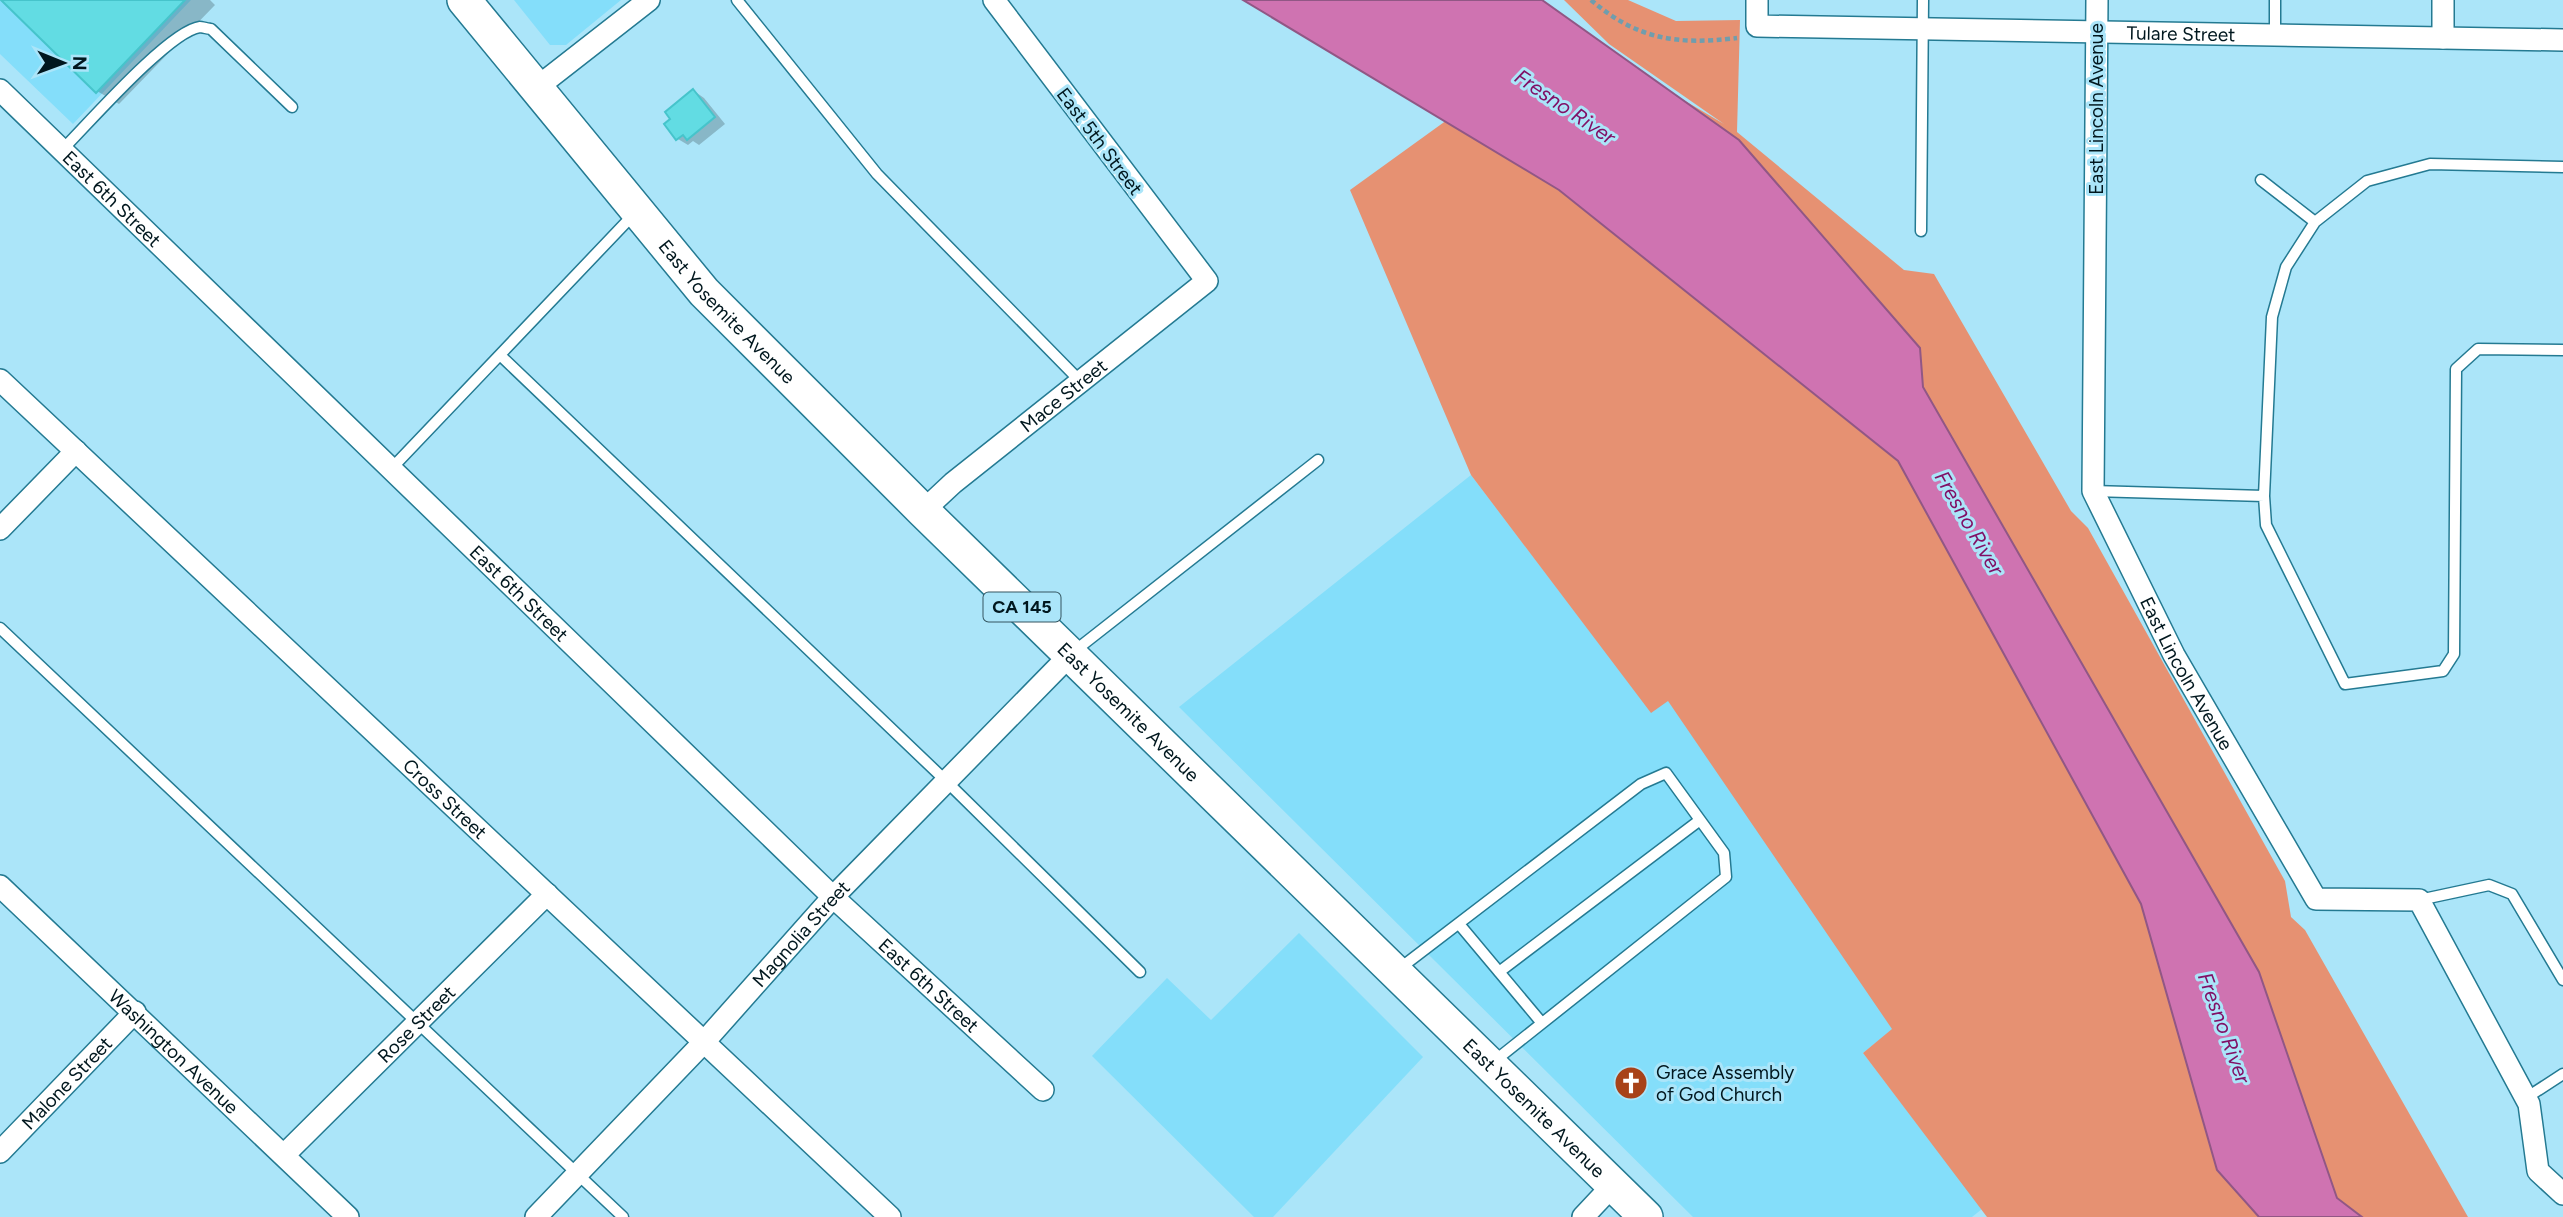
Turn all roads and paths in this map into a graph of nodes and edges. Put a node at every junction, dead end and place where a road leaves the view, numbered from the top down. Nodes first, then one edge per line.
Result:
1 (464, 0) edge
2 (649, 0) edge
3 (737, 0) edge
4 (994, 0) edge
5 (1591, 0) edge
6 (1757, 0) edge
7 (1923, 0) edge
8 (2097, 0) edge
9 (2275, 0) edge
10 (2443, 0) edge
11 (1923, 30) junction
12 (2096, 33) junction
13 (2275, 37) junction
14 (1737, 38) dead end
15 (2443, 38) junction
16 (2563, 40) edge
17 (535, 89) junction
18 (0, 90) edge
19 (292, 107) dead end
20 (64, 149) junction
21 (2563, 167) edge
22 (2261, 180) dead end
23 (636, 212) junction
24 (2315, 222) junction
25 (1921, 231) dead end
26 (1207, 281) joint
27 (2563, 351) edge
28 (501, 356) junction
29 (0, 380) edge
30 (1082, 383) junction
31 (76, 452) junction
32 (1318, 460) dead end
33 (392, 468) junction
34 (2093, 491) junction
35 (2264, 496) junction
36 (923, 511) junction
37 (0, 529) edge
38 (0, 628) edge
39 (1071, 654) junction
40 (946, 781) junction
41 (1700, 820) junction
42 (0, 886) edge
43 (547, 894) junction
44 (833, 897) junction
45 (2419, 900) junction
46 (1459, 925) junction
47 (1140, 972) dead end
48 (1395, 972) junction
49 (1499, 972) junction
50 (2563, 980) edge
51 (135, 1012) junction
52 (416, 1023) junction
53 (1541, 1023) junction
54 (704, 1042) junction
55 (1489, 1065) junction
56 (2563, 1074) edge
57 (1042, 1090) dead end
58 (2526, 1097) junction
59 (0, 1152) edge
60 (284, 1155) junction
61 (578, 1173) junction
62 (1613, 1185) junction
63 (2563, 1194) edge
64 (348, 1217) edge
65 (536, 1217) edge
66 (623, 1217) edge
67 (890, 1217) edge
68 (1583, 1217) edge
69 (1646, 1217) edge

1 - 17 main road, East Yosemite Avenue / CA 145
2 - 17 street
3 - 30 lane
4 - 26 street, East 5th Street
5 - 14 path
6 - 11 street, Tulare Street
7 - 11 lane
8 - 12 street, East Lincoln Avenue
9 - 13 lane
10 - 15 street
11 - 12 street, Tulare Street
11 - 25 lane
12 - 13 street, Tulare Street
12 - 34 street, East Lincoln Avenue
13 - 15 street, Tulare Street
15 - 16 street, Tulare Street
17 - 23 main road, East Yosemite Avenue / CA 145
18 - 20 street, East 6th Street
19 - 20 lane
20 - 33 street, East 6th Street
21 - 24 lane
22 - 24 lane
23 - 28 lane
23 - 36 main road, East Yosemite Avenue / CA 145
24 - 35 lane
26 - 30 street, Mace Street
27 - 35 lane
28 - 33 lane
28 - 40 lane
29 - 31 street, Cross Street
30 - 36 street, Mace Street
31 - 37 street
31 - 43 street, Cross Street
32 - 39 lane
33 - 44 street, East 6th Street
34 - 35 lane
34 - 45 street, East Lincoln Avenue
36 - 39 main road, East Yosemite Avenue / CA 145
38 - 52 lane
39 - 40 street, Magnolia Street
39 - 48 main road, East Yosemite Avenue / CA 145
40 - 44 street, Magnolia Street
40 - 47 lane
41 - 46 lane
41 - 49 lane
41 - 53 lane
42 - 51 street, Washington Avenue
43 - 52 street, Rose Street
43 - 54 street, Cross Street
44 - 54 street, Magnolia Street
44 - 57 street, East 6th Street
45 - 50 lane
45 - 58 street
46 - 48 lane
46 - 49 lane
48 - 55 main road, East Yosemite Avenue / CA 145
49 - 53 lane
51 - 59 street, Malone Street
51 - 60 street, Washington Avenue
52 - 60 street, Rose Street
52 - 61 lane
53 - 55 lane
54 - 61 street, Magnolia Street
54 - 67 street, Cross Street
55 - 62 main road, East Yosemite Avenue / CA 145
56 - 58 lane
58 - 63 street
60 - 64 street, Washington Avenue
61 - 65 street, Magnolia Street
61 - 66 lane
62 - 68 street
62 - 69 main road, East Yosemite Avenue / CA 145

